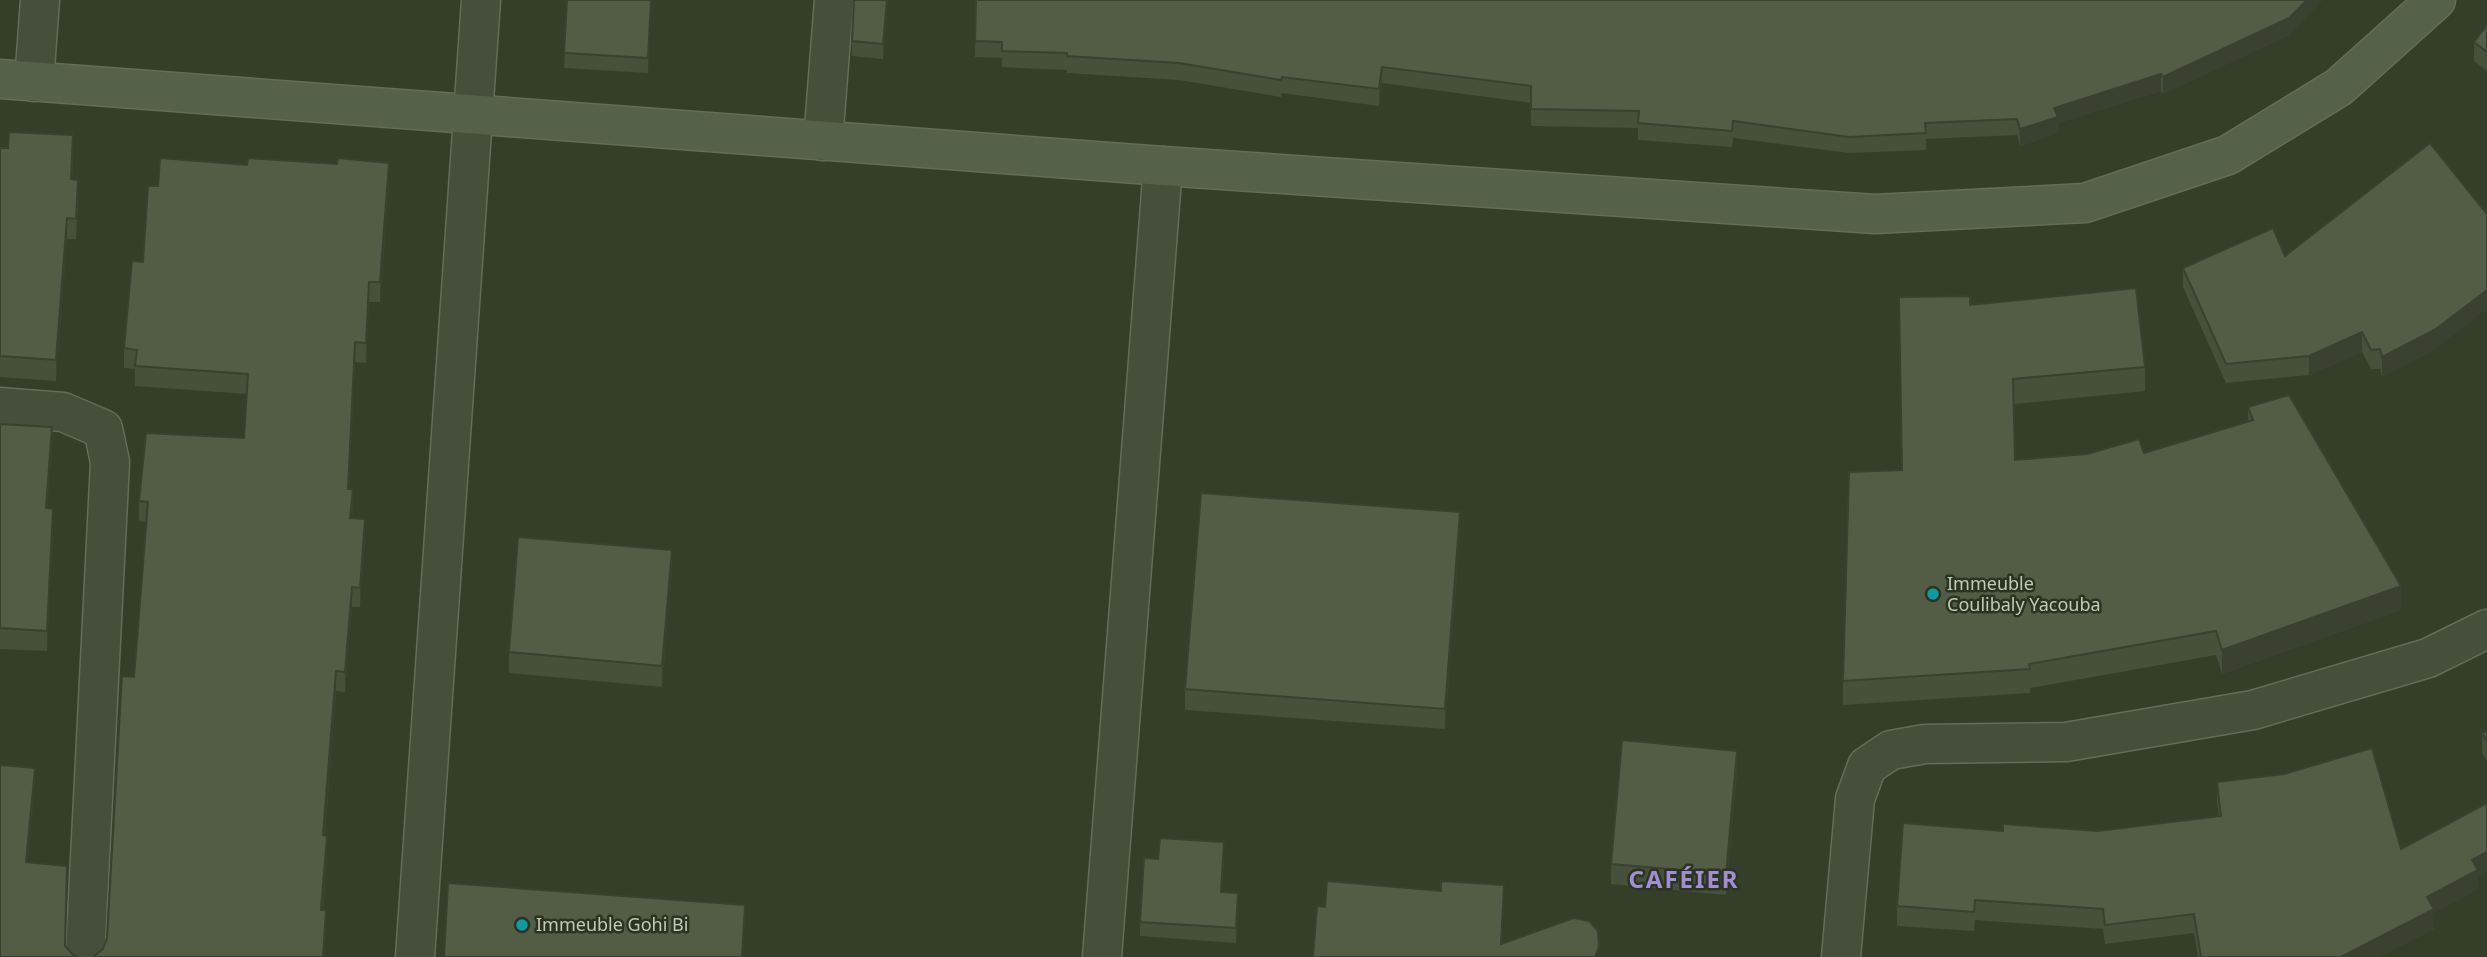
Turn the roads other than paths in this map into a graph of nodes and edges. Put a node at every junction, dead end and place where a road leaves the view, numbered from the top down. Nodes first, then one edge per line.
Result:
1 (40, 0) edge
2 (481, 0) edge
3 (834, 0) edge
4 (2436, 0) edge
5 (17, 80) edge
6 (472, 114) junction
7 (823, 141) junction
8 (1163, 166) junction
9 (0, 407) edge
10 (2487, 629) edge
11 (86, 957) edge
12 (415, 957) edge
13 (1102, 957) edge
14 (1841, 957) edge

1 - 5 street
2 - 6 street
3 - 7 street
4 - 8 street
5 - 6 street
6 - 7 street
6 - 12 street
7 - 8 street
8 - 13 street
9 - 11 street
10 - 14 street

